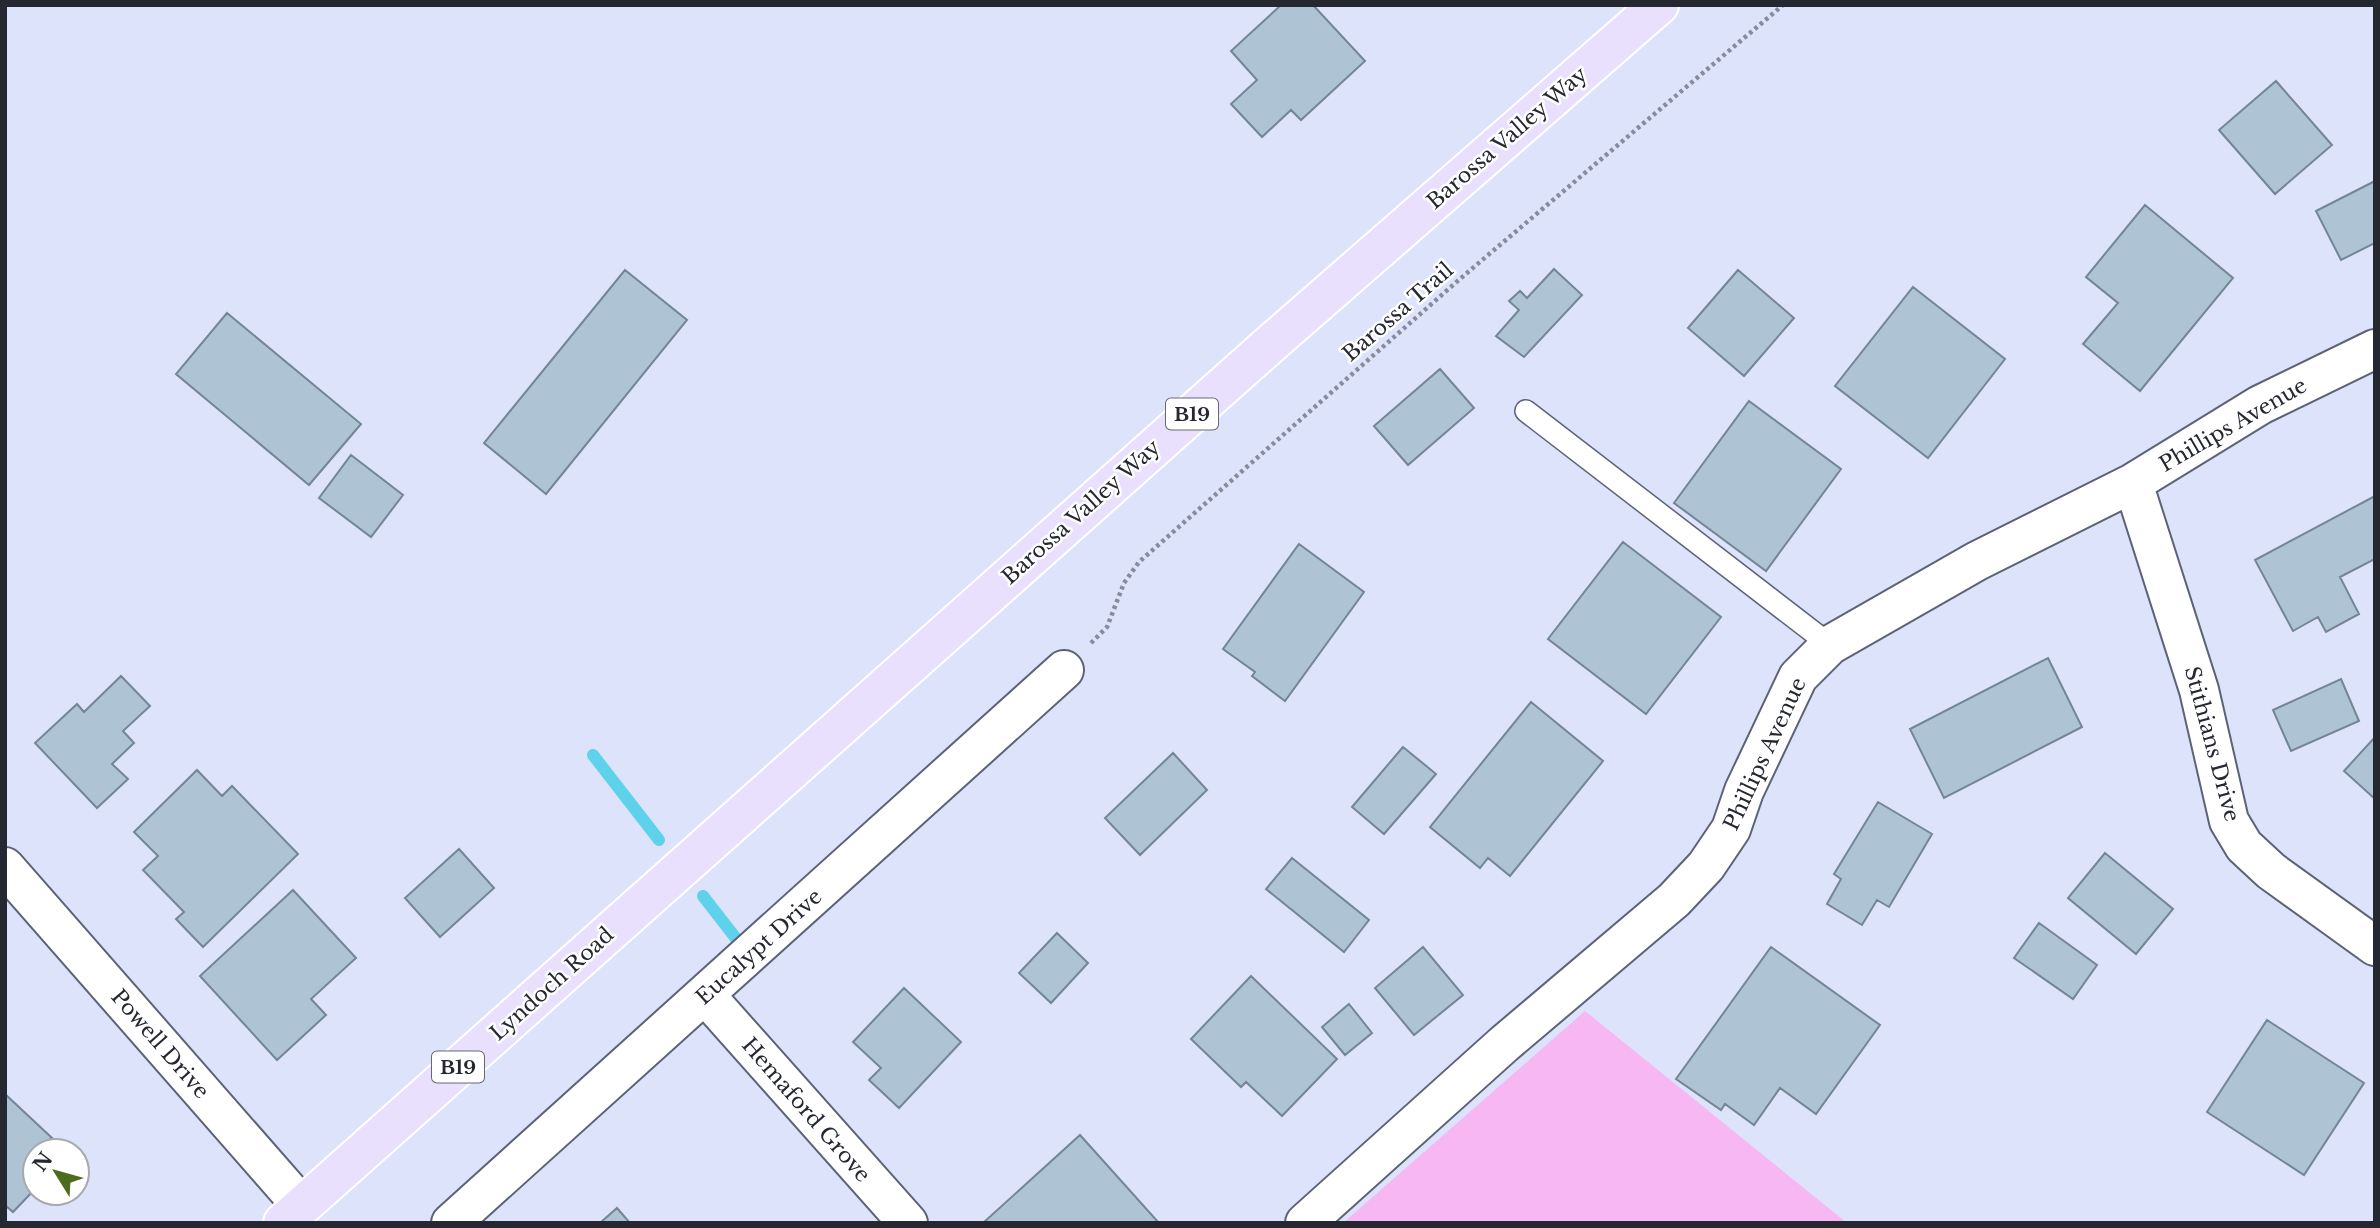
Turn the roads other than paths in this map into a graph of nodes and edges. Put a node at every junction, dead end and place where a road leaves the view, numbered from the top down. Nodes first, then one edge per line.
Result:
1 (1659, 5) edge
2 (2375, 349) edge
3 (1526, 411) dead end
4 (2133, 483) junction
5 (1830, 645) junction
6 (1064, 670) road end
7 (10, 881) edge
8 (633, 912) joint
9 (2375, 947) edge
10 (706, 996) junction
11 (292, 1214) edge
12 (452, 1223) edge
13 (908, 1223) edge
14 (1306, 1223) edge

1 - 8 main road, Barossa Valley Way / B19
2 - 4 street, Phillips Avenue
3 - 5 lane
4 - 5 street, Phillips Avenue
4 - 9 street, Stithians Drive
5 - 14 street, Phillips Avenue
6 - 10 street, Eucalypt Drive
7 - 11 street, Powell Drive
8 - 11 main road, Lyndoch Road / B19
10 - 12 street, Eucalypt Drive
10 - 13 street, Hemaford Grove

